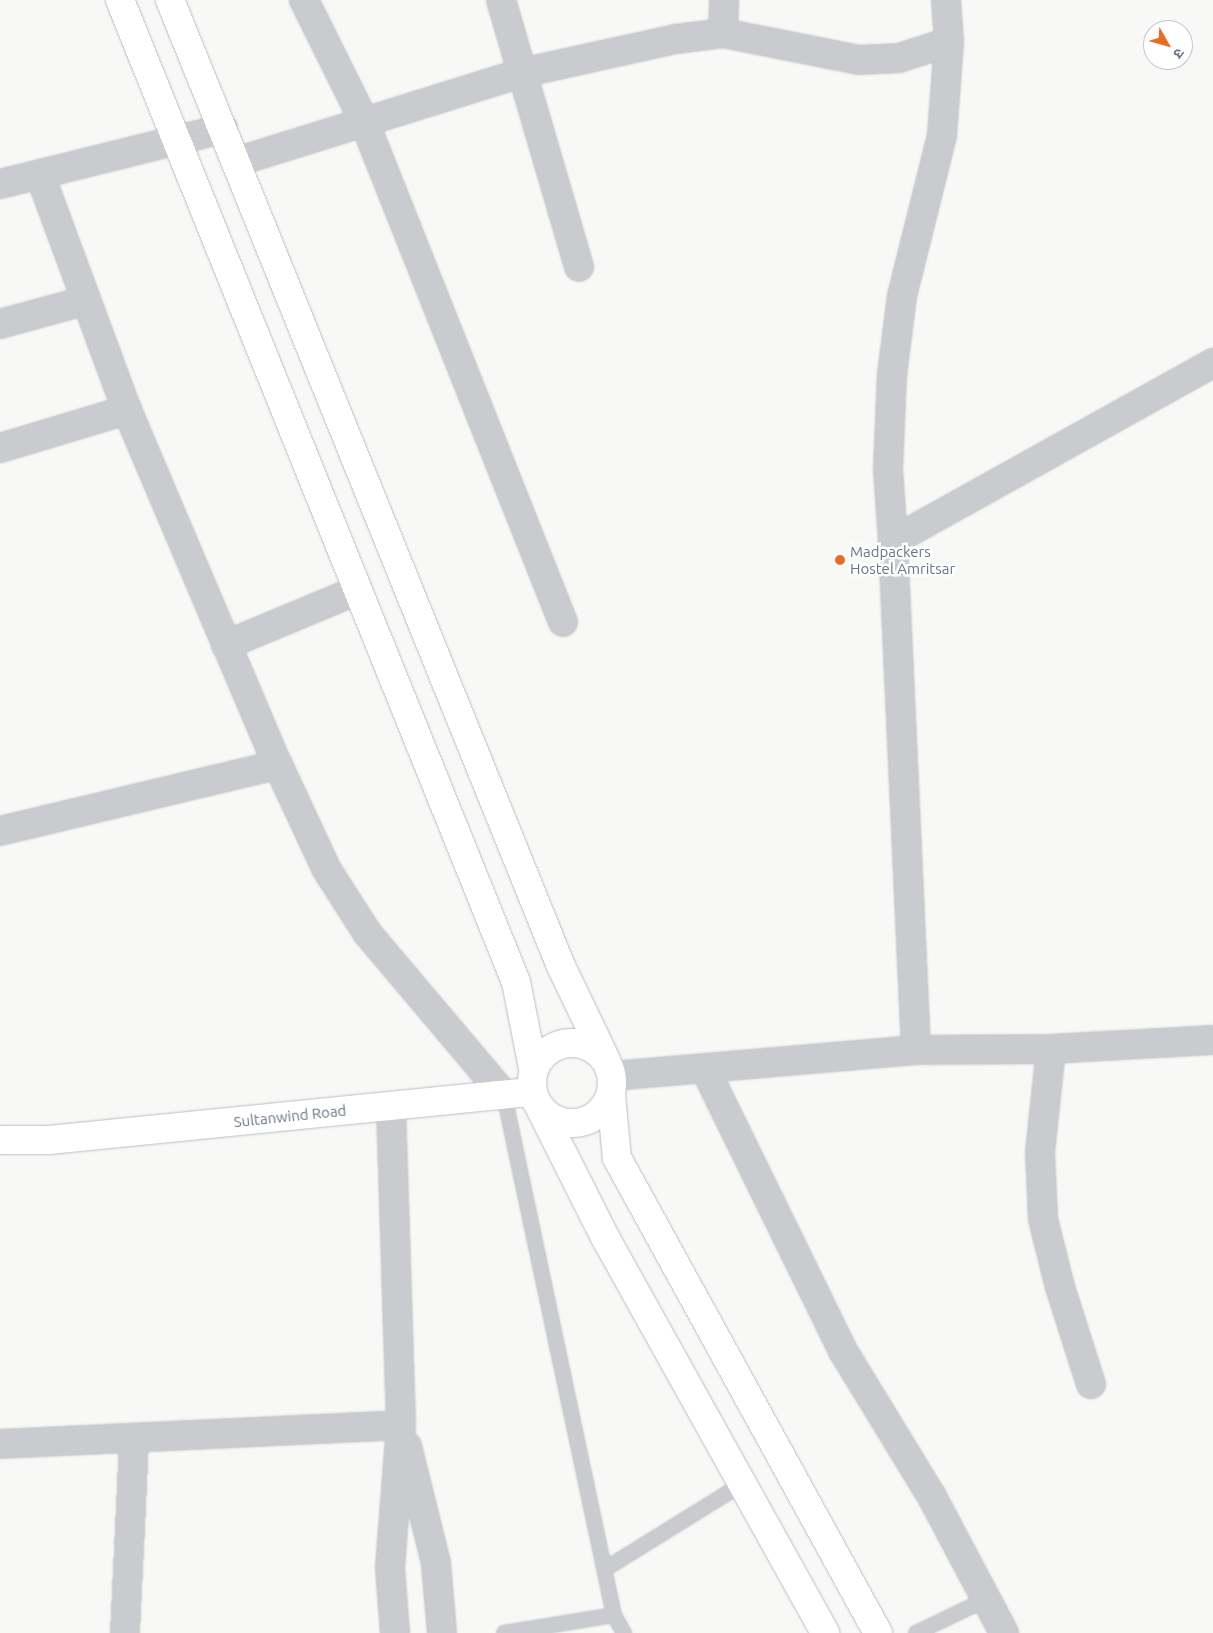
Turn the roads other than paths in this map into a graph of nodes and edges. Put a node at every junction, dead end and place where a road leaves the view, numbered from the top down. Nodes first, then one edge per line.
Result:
1 (120, 0) edge
2 (170, 0) edge
3 (304, 0) edge
4 (501, 0) edge
5 (724, 0) edge
6 (946, 0) edge
7 (723, 33) junction
8 (949, 42) junction
9 (521, 73) junction
10 (364, 121) junction
11 (222, 129) junction
12 (177, 141) junction
13 (236, 162) junction
14 (40, 175) junction
15 (0, 184) edge
16 (579, 267) dead end
17 (84, 300) junction
18 (0, 324) edge
19 (1213, 363) edge
20 (127, 410) junction
21 (0, 448) edge
22 (893, 541) junction
23 (358, 590) junction
24 (563, 622) dead end
25 (226, 645) junction
26 (278, 765) junction
27 (0, 831) edge
28 (1213, 1040) edge
29 (1051, 1049) junction
30 (916, 1050) junction
31 (705, 1069) junction
32 (609, 1077) junction
33 (535, 1090) junction
34 (504, 1095) junction
35 (390, 1106) junction
36 (0, 1140) edge
37 (49, 1140) junction
38 (0, 1155) edge
39 (1091, 1384) dead end
40 (401, 1425) junction
41 (134, 1439) junction
42 (0, 1444) edge
43 (742, 1484) junction
44 (604, 1569) junction
45 (985, 1600) junction
46 (614, 1615) junction
47 (125, 1633) edge
48 (395, 1633) edge
49 (442, 1633) edge
50 (504, 1633) edge
51 (624, 1633) edge
52 (825, 1633) edge
53 (878, 1633) edge
54 (916, 1633) edge
55 (1004, 1633) edge

1 - 12 main road
2 - 11 main road
3 - 10 street
4 - 9 street
5 - 7 street
6 - 8 street
7 - 8 street
7 - 9 street
8 - 22 street
9 - 10 street
9 - 16 street
10 - 13 street
10 - 24 street
11 - 12 street
11 - 13 main road
12 - 14 street
12 - 23 main road
13 - 32 main road
14 - 15 street
14 - 17 street
17 - 18 street
17 - 20 street
19 - 22 street
20 - 21 street
20 - 25 street
22 - 30 street
23 - 25 street
23 - 33 main road
25 - 26 street
26 - 27 street
26 - 34 street
28 - 29 street
29 - 30 street
29 - 39 street
30 - 31 street
31 - 32 street
31 - 45 street
32 - 33 main road
32 - 33 main road
32 - 53 main road
33 - 34 main road, Sultanwind Road
33 - 43 main road
34 - 35 main road, Sultanwind Road
34 - 44 lane
35 - 37 main road, Sultanwind Road
35 - 40 street
36 - 37 main road, Sultanwind Road
37 - 38 main road, Sultanwind Road
40 - 41 street
40 - 48 street
40 - 49 street
41 - 42 street
41 - 47 street
43 - 44 lane
43 - 52 main road
44 - 46 lane
45 - 54 lane
45 - 55 street
46 - 50 lane
46 - 51 lane

